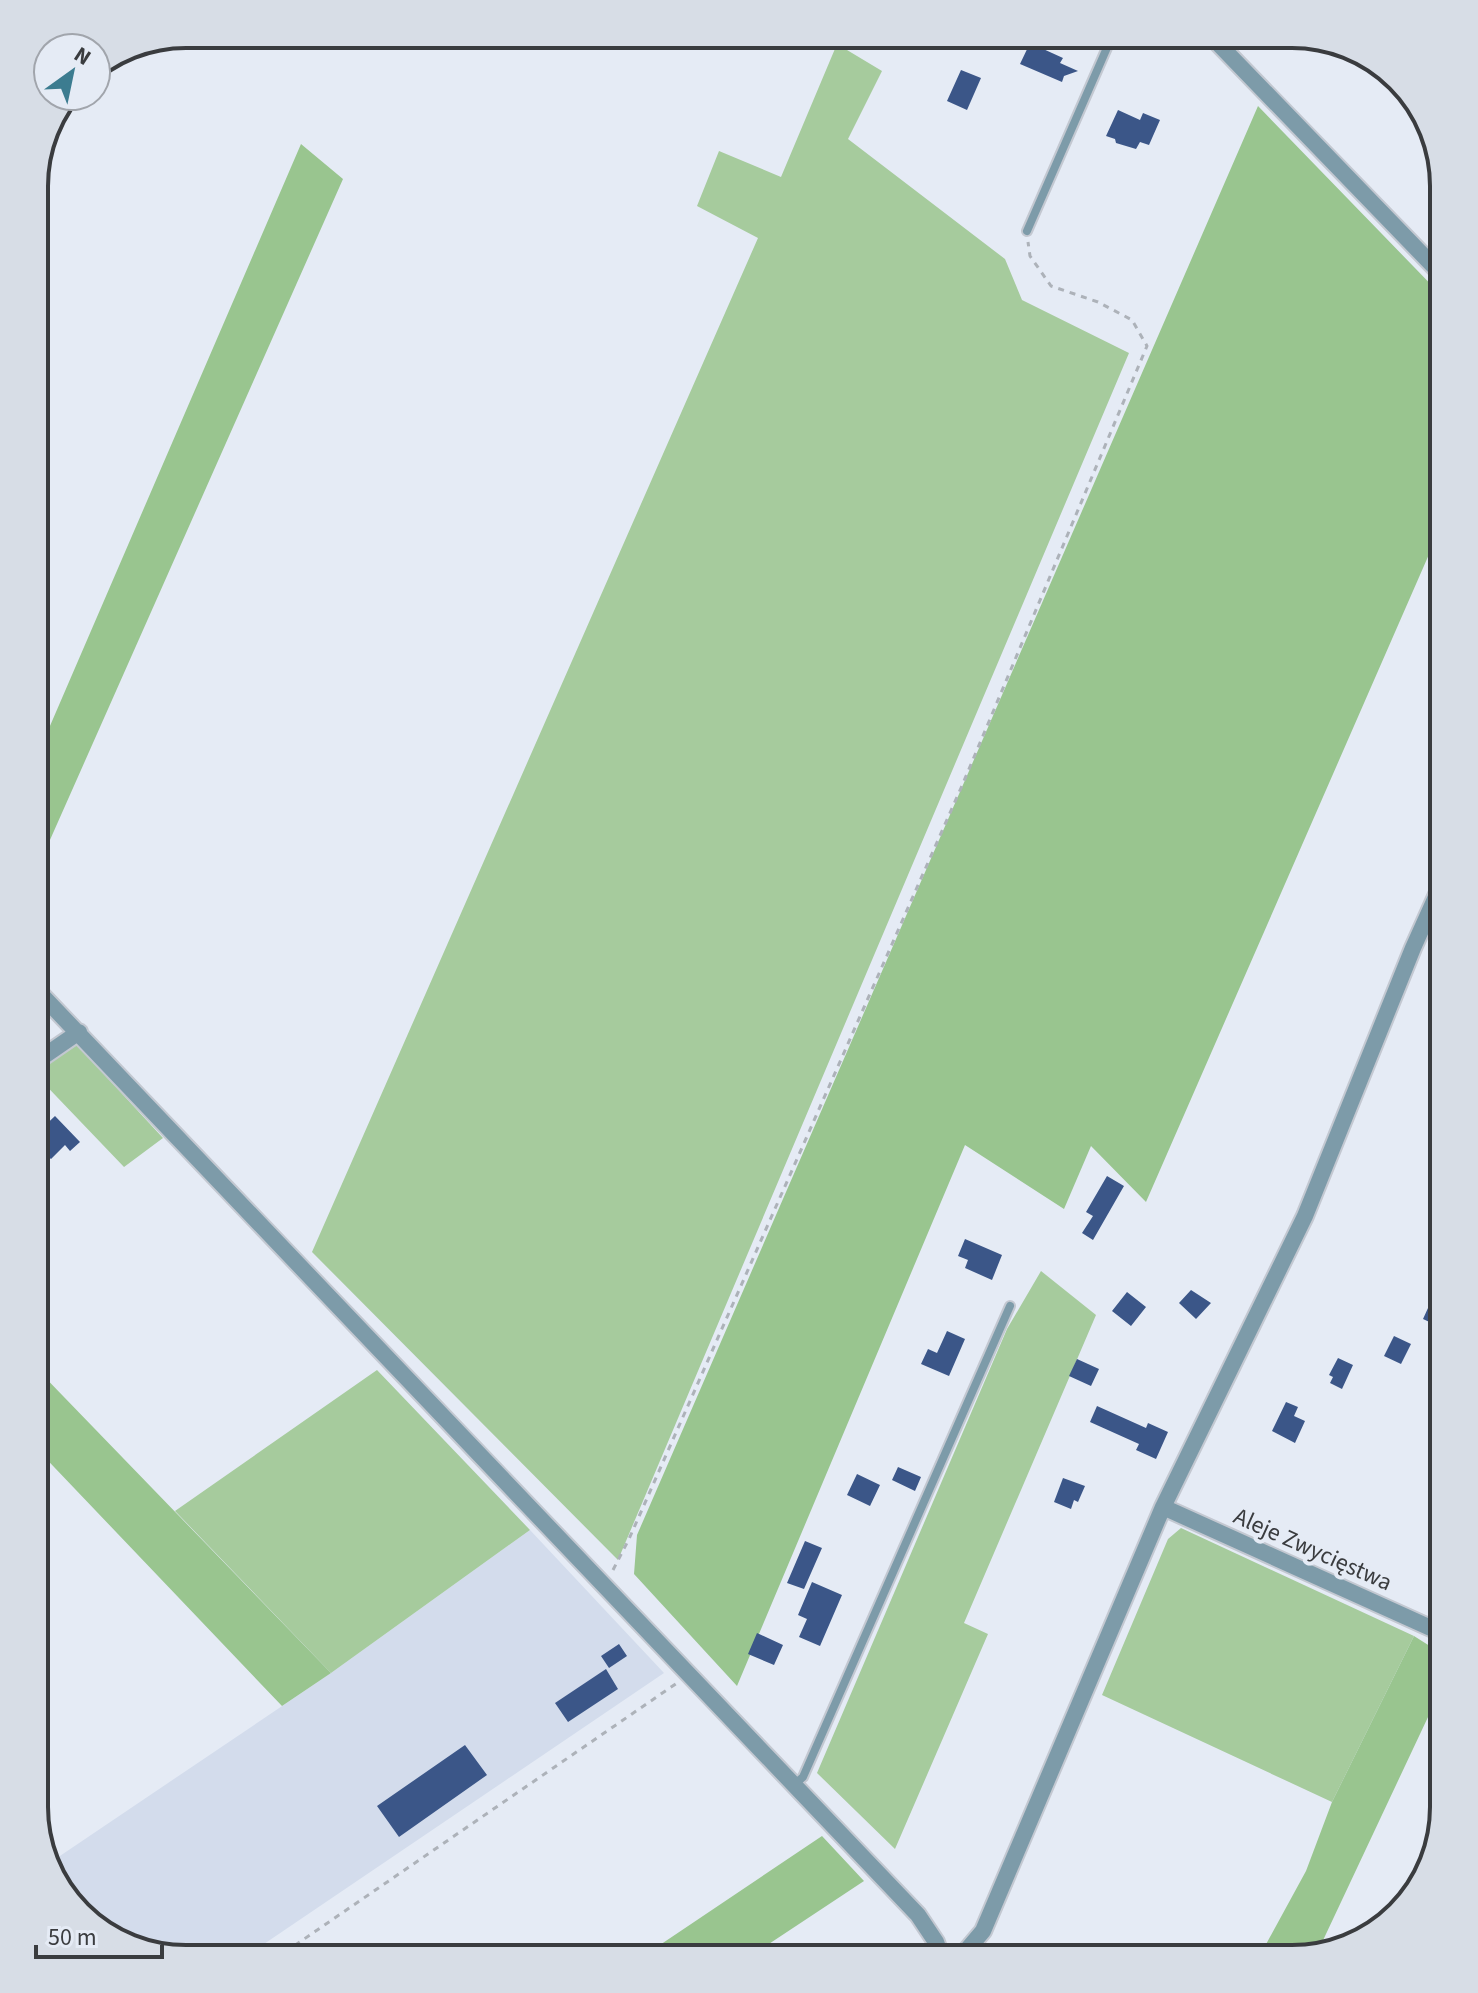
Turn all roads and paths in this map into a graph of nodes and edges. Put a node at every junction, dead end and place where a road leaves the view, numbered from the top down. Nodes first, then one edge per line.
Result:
1 (1107, 48) edge
2 (1223, 48) edge
3 (1027, 231) joint
4 (1430, 263) edge
5 (1430, 910) edge
6 (48, 1001) edge
7 (79, 1032) junction
8 (48, 1053) edge
9 (1010, 1306) dead end
10 (1163, 1507) junction
11 (602, 1581) junction
12 (1430, 1628) edge
13 (690, 1674) junction
14 (795, 1784) junction
15 (295, 1945) edge
16 (937, 1945) edge
17 (971, 1945) edge

1 - 3 lane
2 - 4 street
3 - 11 path
5 - 10 street
6 - 7 street
7 - 8 street
7 - 11 street
9 - 14 lane
10 - 12 street, Aleje Zwycięstwa
10 - 17 street
11 - 13 street
13 - 14 street
13 - 15 path
14 - 16 street

